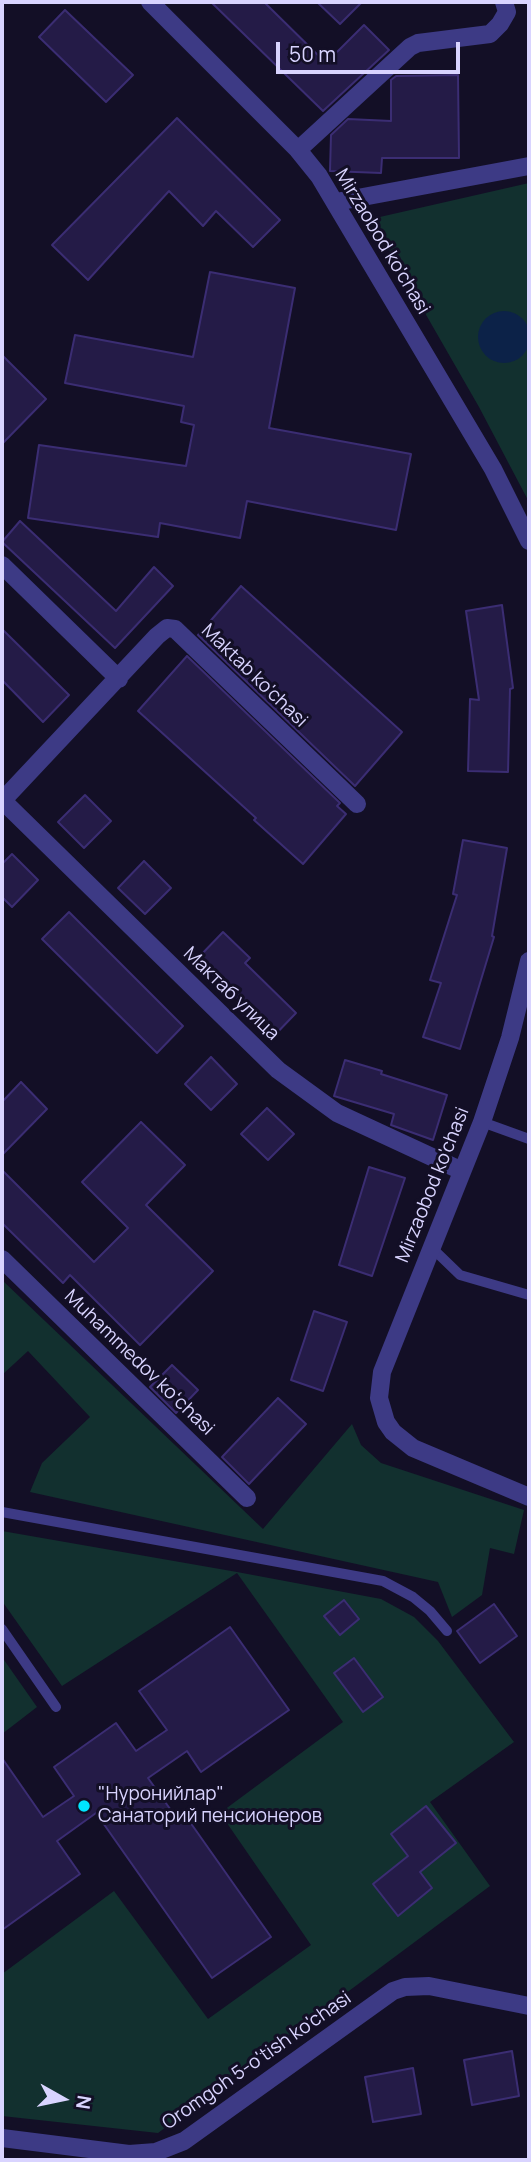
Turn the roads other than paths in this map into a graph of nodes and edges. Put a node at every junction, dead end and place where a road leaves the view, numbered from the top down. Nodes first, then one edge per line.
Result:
1 (150, 2) edge
2 (504, 2) edge
3 (298, 150) junction
4 (529, 166) edge
5 (336, 202) junction
6 (529, 541) edge
7 (2, 565) edge
8 (119, 679) junction
9 (2, 801) edge
10 (357, 804) dead end
11 (529, 961) edge
12 (482, 1122) junction
13 (529, 1139) edge
14 (462, 1171) junction
15 (431, 1247) junction
16 (2, 1259) edge
17 (529, 1295) edge
18 (529, 1497) edge
19 (247, 1498) dead end
20 (2, 1513) edge
21 (2, 1629) edge
22 (447, 1631) dead end
23 (56, 1707) dead end
24 (529, 2006) edge
25 (2, 2138) edge
26 (130, 2157) edge

1 - 3 street, Mirzaobod ko'chasi
2 - 3 street
3 - 5 street, Mirzaobod ko'chasi
4 - 5 street
5 - 6 street, Mirzaobod ko'chasi
7 - 8 street
8 - 9 street
8 - 10 street, Maktab ko'chasi
9 - 14 street, Мактаб улица
11 - 12 street, Mirzaobod ko'chasi
12 - 13 lane
12 - 14 street, Mirzaobod ko'chasi
14 - 15 street, Mirzaobod ko'chasi
15 - 17 lane
15 - 18 street, Mirzaobod ko'chasi
16 - 19 street, Muhammedov koʻchasi
20 - 22 lane
21 - 23 lane
24 - 26 street, Oromgoh 5-o'tish ko'chasi
25 - 26 street, Oromgoh 5-o'tish ko'chasi

